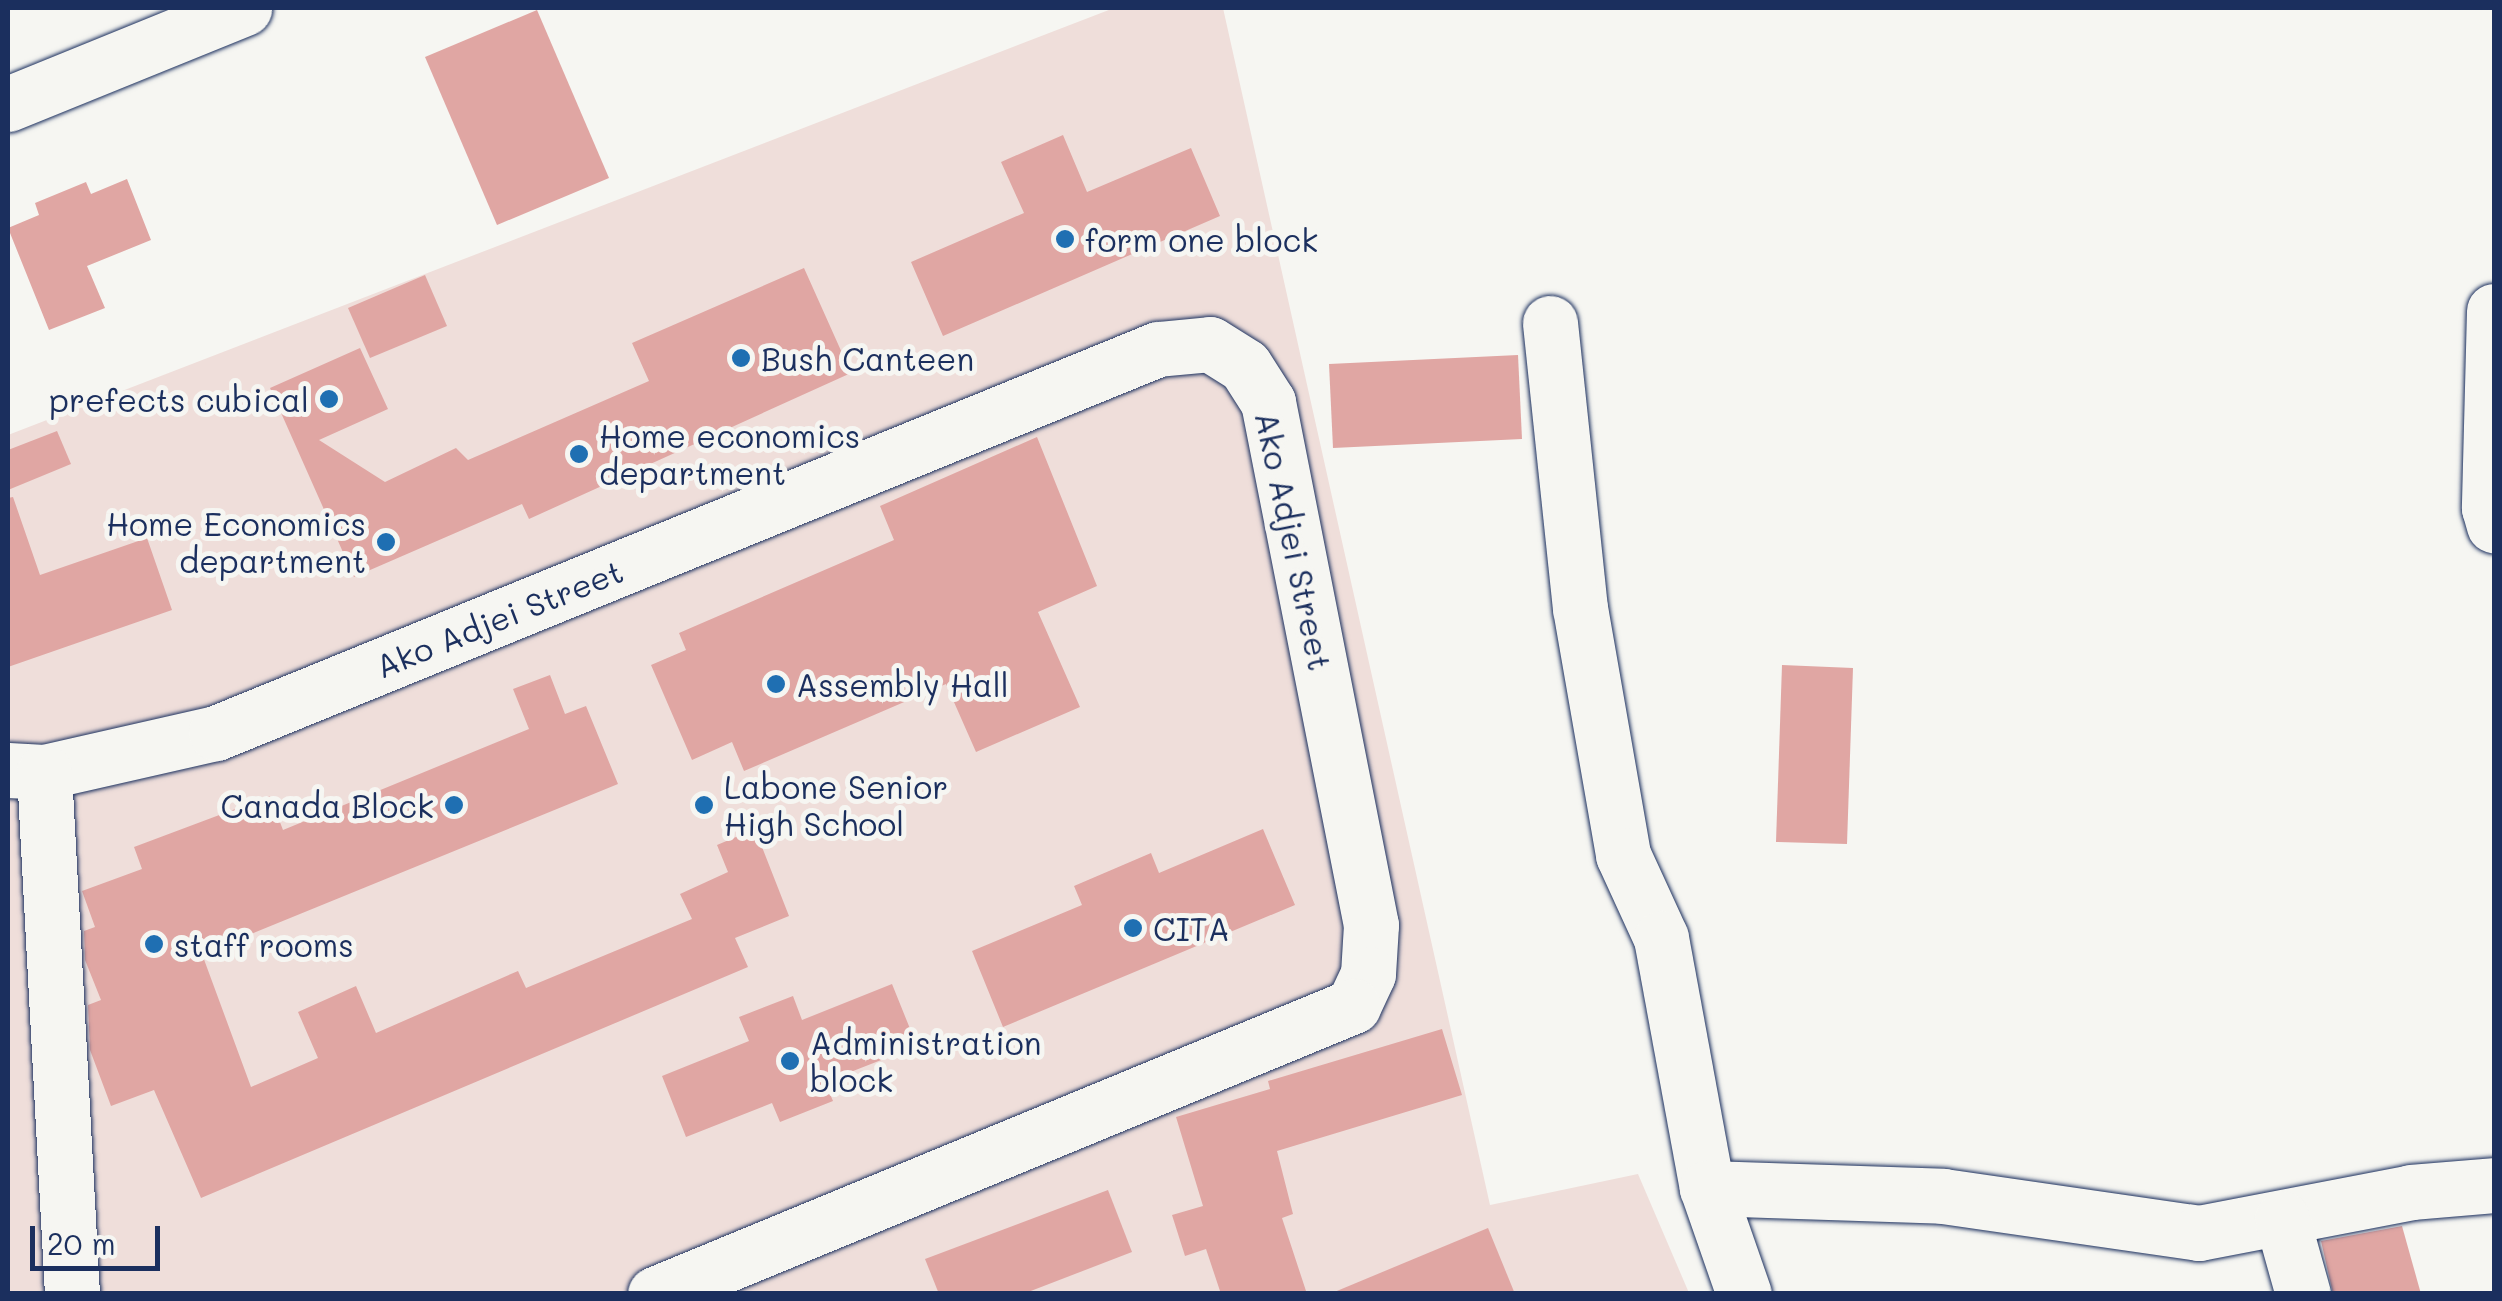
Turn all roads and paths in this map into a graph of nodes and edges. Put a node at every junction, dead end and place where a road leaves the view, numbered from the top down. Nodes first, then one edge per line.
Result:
1 (244, 8) edge
2 (8, 104) edge
3 (2494, 311) edge
4 (1550, 323) dead end
5 (2494, 525) edge
6 (26, 771) edge
7 (2494, 1185) edge
8 (1707, 1188) junction
9 (2282, 1219) junction
10 (72, 1294) edge
11 (655, 1294) edge
12 (1744, 1294) edge
13 (2303, 1294) edge

1 - 2 street
3 - 5 street
4 - 8 street
6 - 10 street
6 - 11 street, Ako Adjei Street
7 - 9 street
8 - 9 street
8 - 12 street
9 - 13 street

